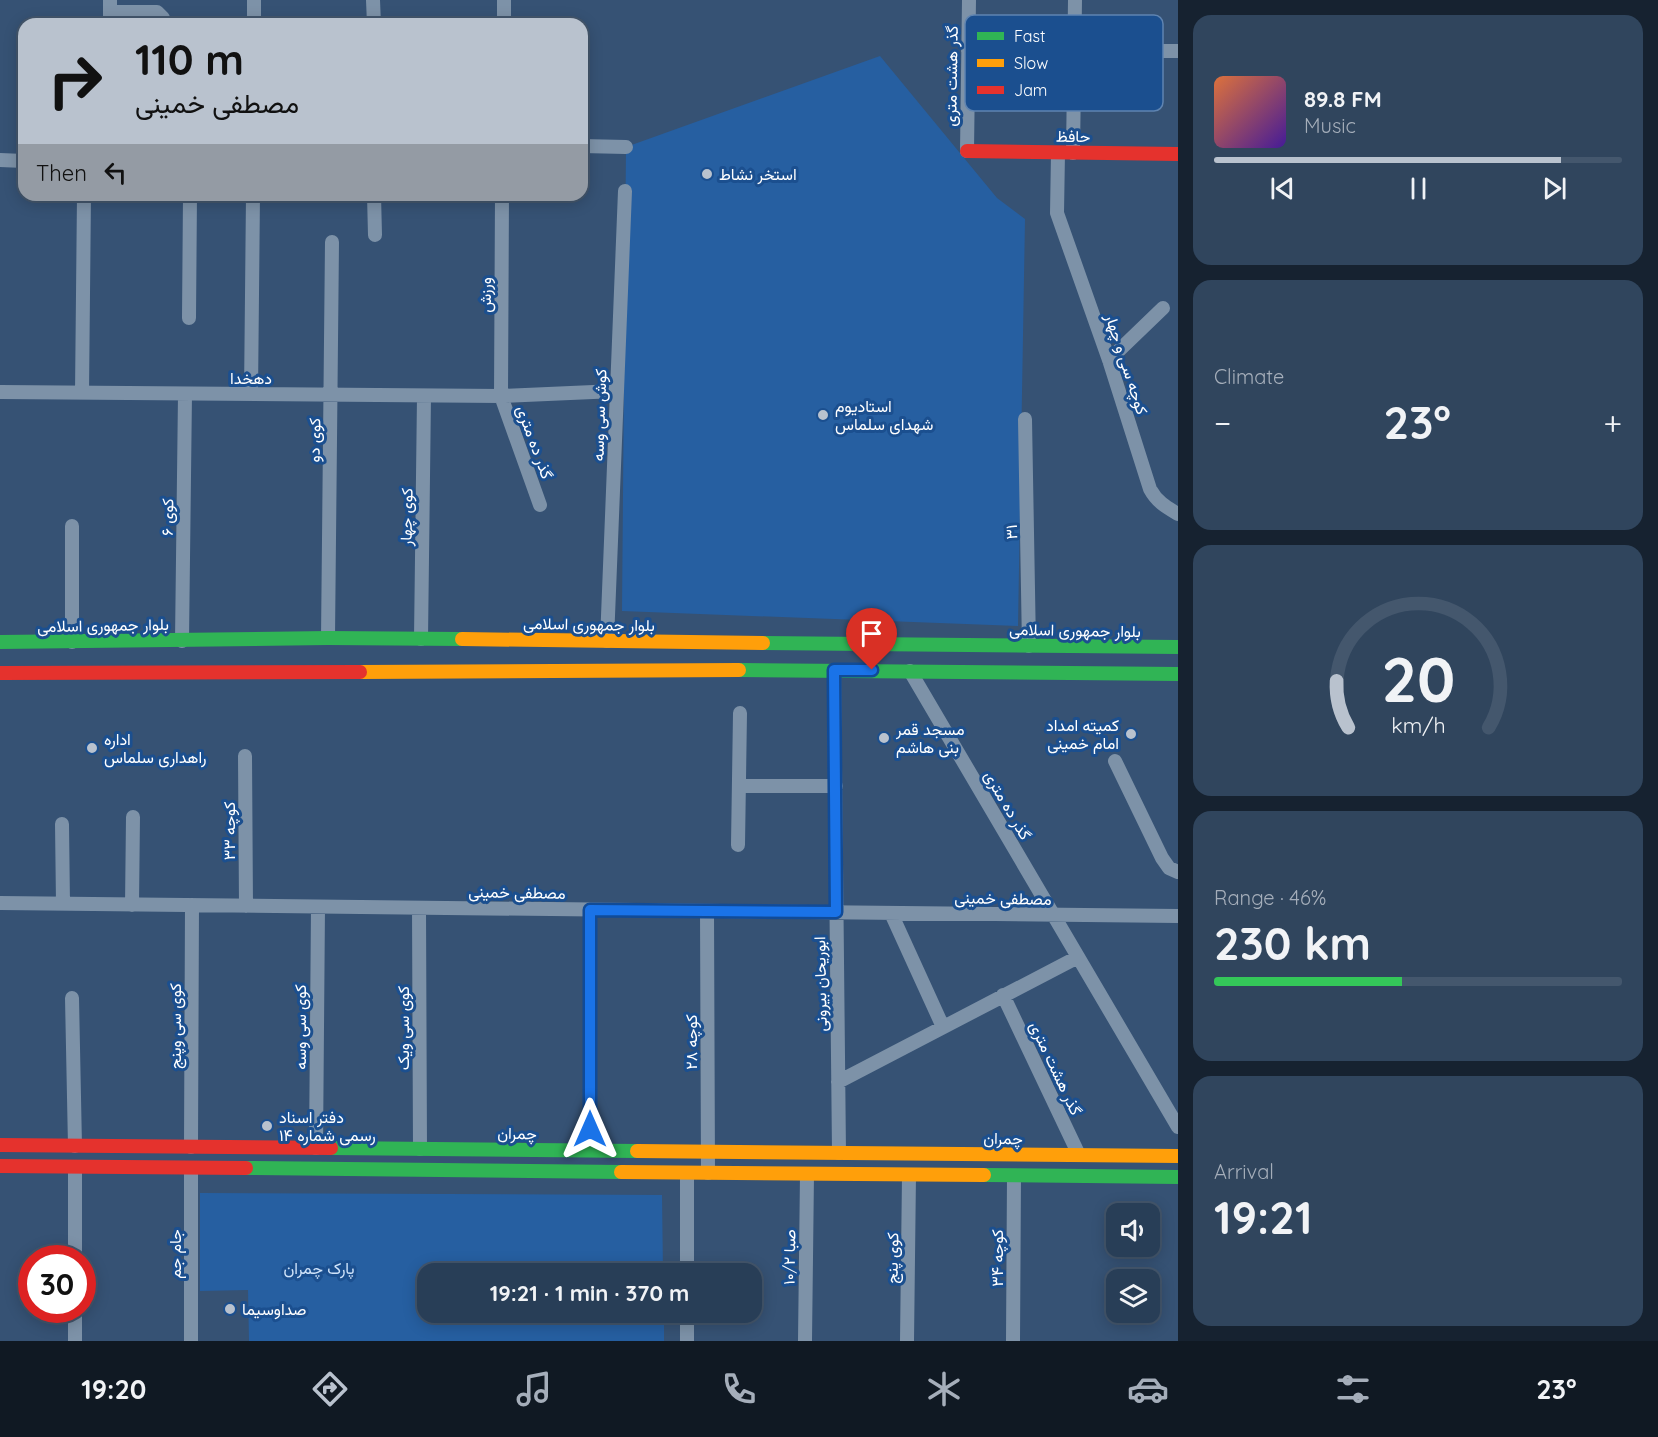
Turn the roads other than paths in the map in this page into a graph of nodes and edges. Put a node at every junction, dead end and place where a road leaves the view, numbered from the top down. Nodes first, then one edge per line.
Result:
1 (254, 0) edge
2 (374, 0) edge
3 (504, 0) edge
4 (969, 0) edge
5 (1075, 0) edge
6 (110, 12) edge
7 (969, 15) edge
8 (1075, 15) edge
9 (163, 18) edge
10 (254, 18) edge
11 (374, 18) edge
12 (504, 18) edge
13 (967, 111) edge
14 (1073, 111) edge
15 (588, 146) edge
16 (626, 147) dead end
17 (967, 151) joint
18 (1058, 153) junction
19 (1073, 153) junction
20 (1178, 154) edge
21 (0, 160) edge
22 (18, 161) edge
23 (625, 191) dead end
24 (84, 201) edge
25 (190, 201) edge
26 (253, 201) edge
27 (374, 201) edge
28 (502, 201) edge
29 (375, 235) dead end
30 (332, 242) dead end
31 (1163, 308) dead end
32 (189, 318) dead end
33 (1109, 360) junction
34 (0, 392) edge
35 (616, 392) junction
36 (82, 393) junction
37 (185, 393) junction
38 (251, 394) junction
39 (331, 395) junction
40 (424, 396) junction
41 (501, 396) junction
42 (1025, 418) dead end
43 (540, 505) dead end
44 (1178, 514) edge
45 (72, 526) dead end
46 (328, 638) junction
47 (421, 639) junction
48 (182, 641) junction
49 (606, 641) junction
50 (0, 642) edge
51 (72, 642) junction
52 (1029, 646) junction
53 (1178, 647) edge
54 (834, 670) junction
55 (910, 671) junction
56 (0, 673) edge
57 (1178, 674) edge
58 (740, 712) dead end
59 (245, 756) dead end
60 (1115, 761) dead end
61 (739, 786) junction
62 (836, 786) junction
63 (133, 817) dead end
64 (62, 824) dead end
65 (738, 845) dead end
66 (1178, 872) edge
67 (0, 903) edge
68 (63, 904) junction
69 (132, 905) junction
70 (192, 905) junction
71 (246, 906) junction
72 (318, 907) junction
73 (419, 908) junction
74 (590, 910) junction
75 (707, 911) junction
76 (836, 912) junction
77 (891, 913) junction
78 (1053, 915) junction
79 (1178, 916) edge
80 (1078, 957) junction
81 (1004, 995) junction
82 (72, 998) dead end
83 (943, 1027) junction
84 (838, 1082) junction
85 (1178, 1127) edge
86 (0, 1145) edge
87 (75, 1146) junction
88 (191, 1147) junction
89 (316, 1148) junction
90 (420, 1149) junction
91 (590, 1150) junction
92 (687, 1152) junction
93 (708, 1152) junction
94 (838, 1153) junction
95 (1079, 1155) junction
96 (1178, 1156) edge
97 (0, 1166) edge
98 (75, 1167) junction
99 (191, 1168) junction
100 (687, 1173) junction
101 (708, 1173) junction
102 (807, 1174) junction
103 (838, 1174) junction
104 (909, 1175) junction
105 (1014, 1176) junction
106 (1178, 1177) edge
107 (75, 1245) edge
108 (687, 1263) edge
109 (75, 1323) edge
110 (687, 1323) edge
111 (75, 1341) edge
112 (191, 1341) edge
113 (687, 1341) edge
114 (805, 1341) edge
115 (907, 1341) edge
116 (1013, 1341) edge

1 - 10 street
2 - 11 street
3 - 12 street
4 - 7 street, گذر هشت متری
5 - 8 street
6 - 9 street
13 - 17 street, گذر هشت متری
14 - 19 street
15 - 16 street
17 - 18 street, حافظ
18 - 19 street, حافظ
18 - 33 street, کوچه سی و چهار
19 - 20 street, حافظ
21 - 22 street
23 - 35 street, کوش سی وسه
24 - 36 street
25 - 32 street
26 - 38 street
27 - 29 street
28 - 41 street, ورزش
30 - 39 street, کوی دو
31 - 33 street
33 - 44 street, کوچه سی و چهار
34 - 36 street, دهخدا
35 - 41 street, گذر ده متری
35 - 49 street, کوش سی وسه
36 - 37 street, دهخدا
37 - 38 street, دهخدا
37 - 48 street, کوی ۶
38 - 39 street, دهخدا
39 - 40 street, دهخدا
39 - 46 street, کوی دو
40 - 41 street, دهخدا
40 - 47 street, کوی چهار
41 - 43 street, گذر ده متری
42 - 52 street, ۳۱
45 - 51 street
46 - 47 street, بلوار جمهوری اسلامی
46 - 48 street, بلوار جمهوری اسلامی
47 - 49 street, بلوار جمهوری اسلامی
48 - 51 street, بلوار جمهوری اسلامی
49 - 52 street, بلوار جمهوری اسلامی
50 - 51 street, بلوار جمهوری اسلامی
52 - 53 street, بلوار جمهوری اسلامی
54 - 55 street
54 - 56 street
54 - 62 street, ابوریحان بیرونی
55 - 57 street
55 - 78 street, گذر ده متری
58 - 61 street
59 - 71 street, کوچه ۳۳
60 - 66 street
61 - 62 street
61 - 65 street
62 - 76 street, ابوریحان بیرونی
63 - 69 street
64 - 68 street
67 - 68 street, مصطفی خمینی
68 - 69 street, مصطفی خمینی
69 - 70 street, مصطفی خمینی
70 - 71 street, مصطفی خمینی
70 - 88 street, کوی سی وپنج
71 - 72 street, مصطفی خمینی
72 - 73 street, مصطفی خمینی
72 - 89 street, کوی سی وسه
73 - 74 street, مصطفی خمینی
73 - 90 street, کوی سی ویک
74 - 75 street, مصطفی خمینی
74 - 91 street
75 - 76 street, مصطفی خمینی
75 - 93 street, کوچه ۲۸
76 - 77 street, مصطفی خمینی
76 - 84 street, ابوریحان بیرونی
77 - 78 street, مصطفی خمینی
77 - 83 street
78 - 79 street, مصطفی خمینی
78 - 80 street, گذر ده متری
80 - 81 street
80 - 85 street, گذر ده متری
81 - 83 street
81 - 95 street, گذر هشت متری
82 - 87 street
83 - 84 street
84 - 94 street, ابوریحان بیرونی
86 - 87 street, چمران
87 - 88 street, چمران
87 - 98 street
88 - 89 street, چمران
88 - 99 street
89 - 90 street, چمران
90 - 91 street, چمران
91 - 92 street, چمران
92 - 93 street, چمران
92 - 100 street
93 - 94 street, چمران
93 - 101 street, کوچه ۲۸
94 - 95 street, چمران
94 - 103 street
95 - 96 street, چمران
97 - 98 street
98 - 99 street
98 - 107 street
99 - 100 street
99 - 112 street, جام جم
100 - 101 street
100 - 108 street
101 - 102 street
102 - 103 street
102 - 114 street, صبا ۱۰/۲
103 - 104 street
104 - 105 street
104 - 115 street, کوی پنج
105 - 106 street
105 - 116 street, کوچه ۳۴
109 - 111 street
110 - 113 street

